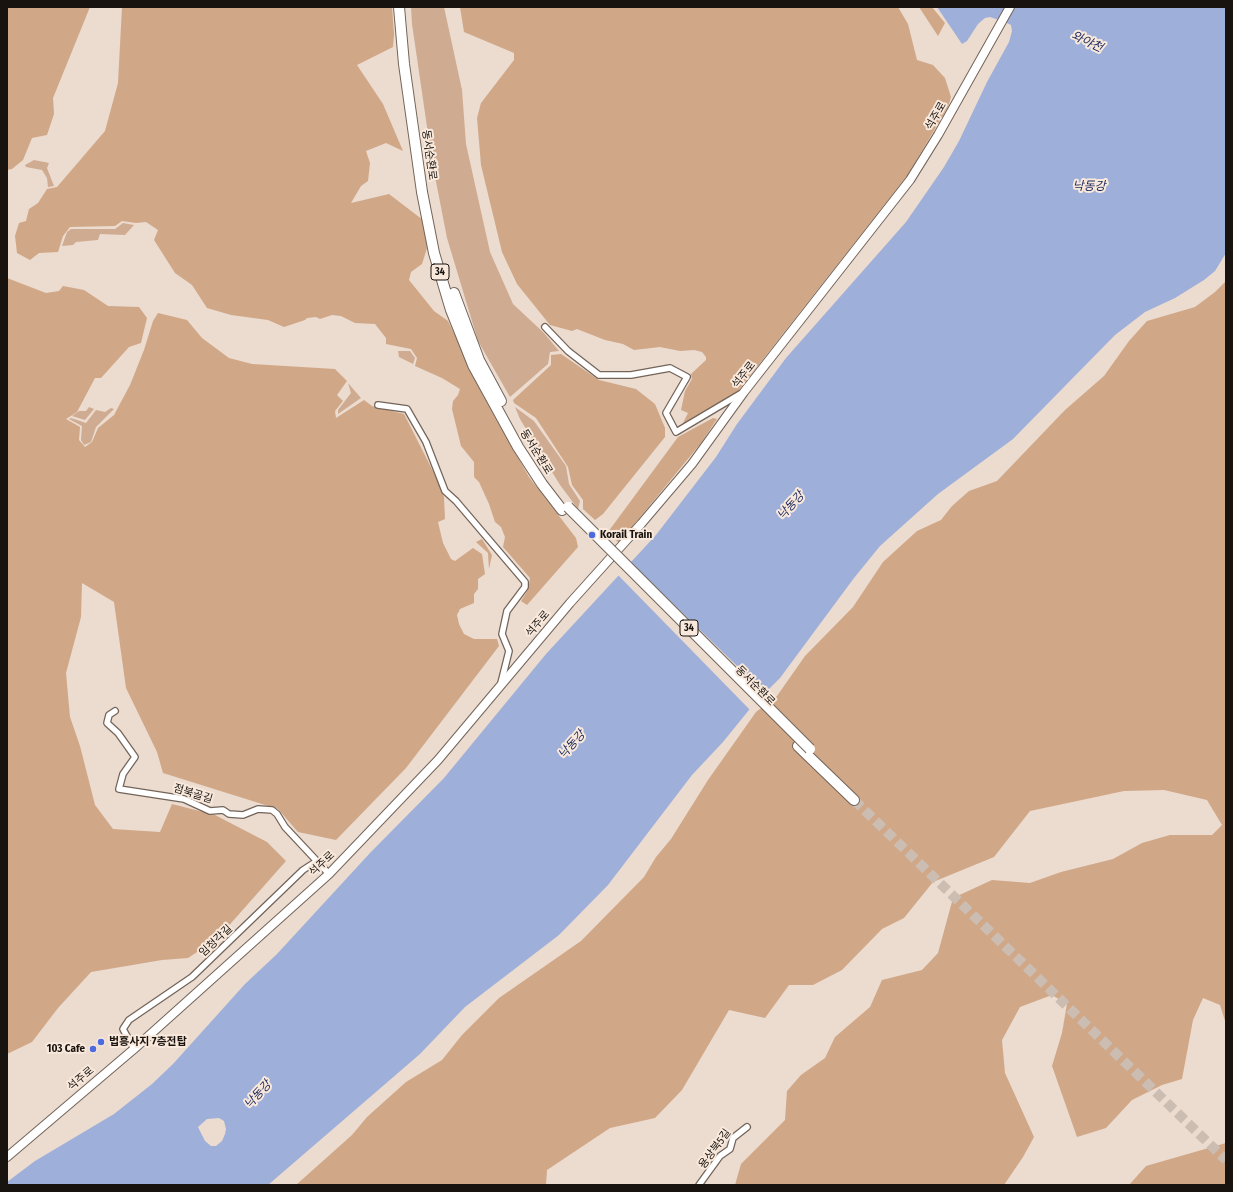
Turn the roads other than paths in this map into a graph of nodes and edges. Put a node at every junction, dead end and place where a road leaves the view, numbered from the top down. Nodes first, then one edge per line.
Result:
1 (399, 7) edge
2 (405, 7) edge
3 (1010, 7) edge
4 (545, 327) dead end
5 (744, 392) junction
6 (378, 405) dead end
7 (565, 508) junction
8 (501, 684) junction
9 (116, 711) dead end
10 (317, 861) junction
11 (329, 874) junction
12 (134, 1048) junction
13 (747, 1127) dead end
14 (7, 1157) edge
15 (700, 1185) edge

1 - 7 highway, 동서순환로 / 34
2 - 7 highway, 동서순환로 / 34
3 - 5 street, 석주로
4 - 5 street
5 - 8 street, 석주로
6 - 8 street
7 - 7 highway, 동서순환로 / 34, bridge
8 - 11 street, 석주로
9 - 10 street, 점북골길
10 - 11 street, 점북골길
10 - 12 street, 임청각길
11 - 12 street, 석주로
12 - 14 street, 석주로
13 - 15 street, 용상북5길

